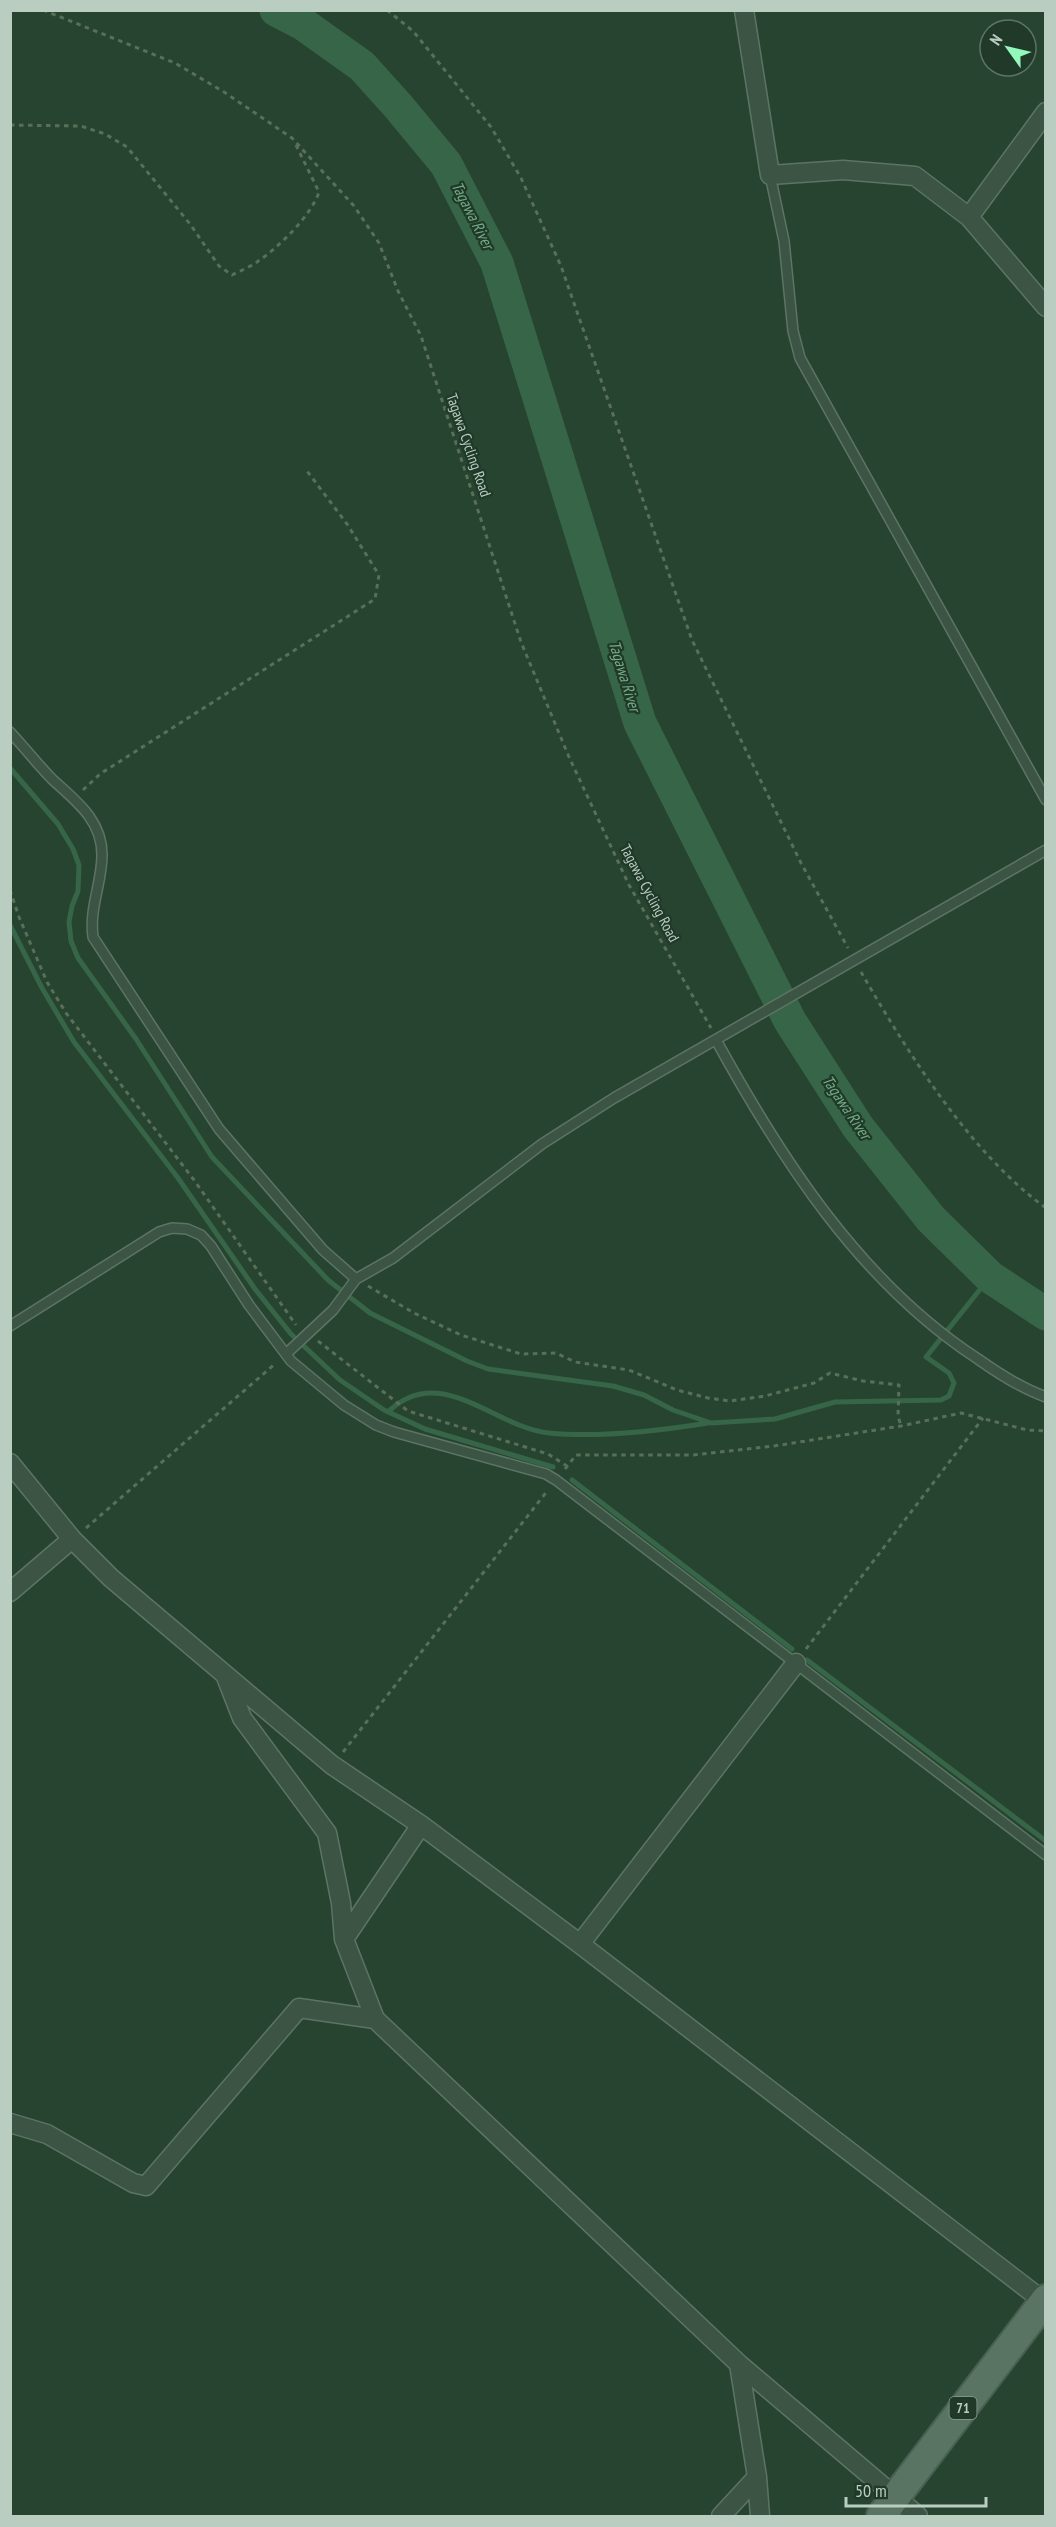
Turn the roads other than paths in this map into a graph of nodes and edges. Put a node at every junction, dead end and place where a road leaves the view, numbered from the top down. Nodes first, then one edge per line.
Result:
1 (744, 10) edge
2 (1046, 112) edge
3 (770, 175) junction
4 (969, 217) junction
5 (1046, 307) edge
6 (10, 732) edge
7 (1046, 800) edge
8 (1046, 850) edge
9 (718, 1036) junction
10 (356, 1279) junction
11 (10, 1326) edge
12 (286, 1354) junction
13 (1046, 1397) edge
14 (10, 1463) edge
15 (72, 1539) junction
16 (10, 1592) edge
17 (796, 1663) junction
18 (225, 1675) junction
19 (421, 1825) junction
20 (1046, 1855) edge
21 (344, 1939) junction
22 (580, 1944) junction
23 (375, 2019) junction
24 (10, 2123) edge
25 (1045, 2301) edge
26 (739, 2364) junction
27 (757, 2477) junction
28 (888, 2507) edge
29 (721, 2517) edge
30 (760, 2517) edge
31 (918, 2517) edge

1 - 3 street
2 - 4 street
3 - 4 street
3 - 7 lane
4 - 5 street
6 - 10 lane
8 - 9 lane
9 - 10 lane
9 - 13 lane
10 - 12 lane
11 - 12 lane
12 - 17 lane
14 - 15 street
15 - 16 street
15 - 18 street
17 - 20 lane
17 - 22 street
18 - 19 street
18 - 21 street
19 - 21 street
19 - 22 street
21 - 23 street
22 - 25 street
23 - 24 street
23 - 26 street
25 - 28 main road, 71
26 - 27 street
26 - 28 street
27 - 29 street
27 - 30 street
28 - 31 street

